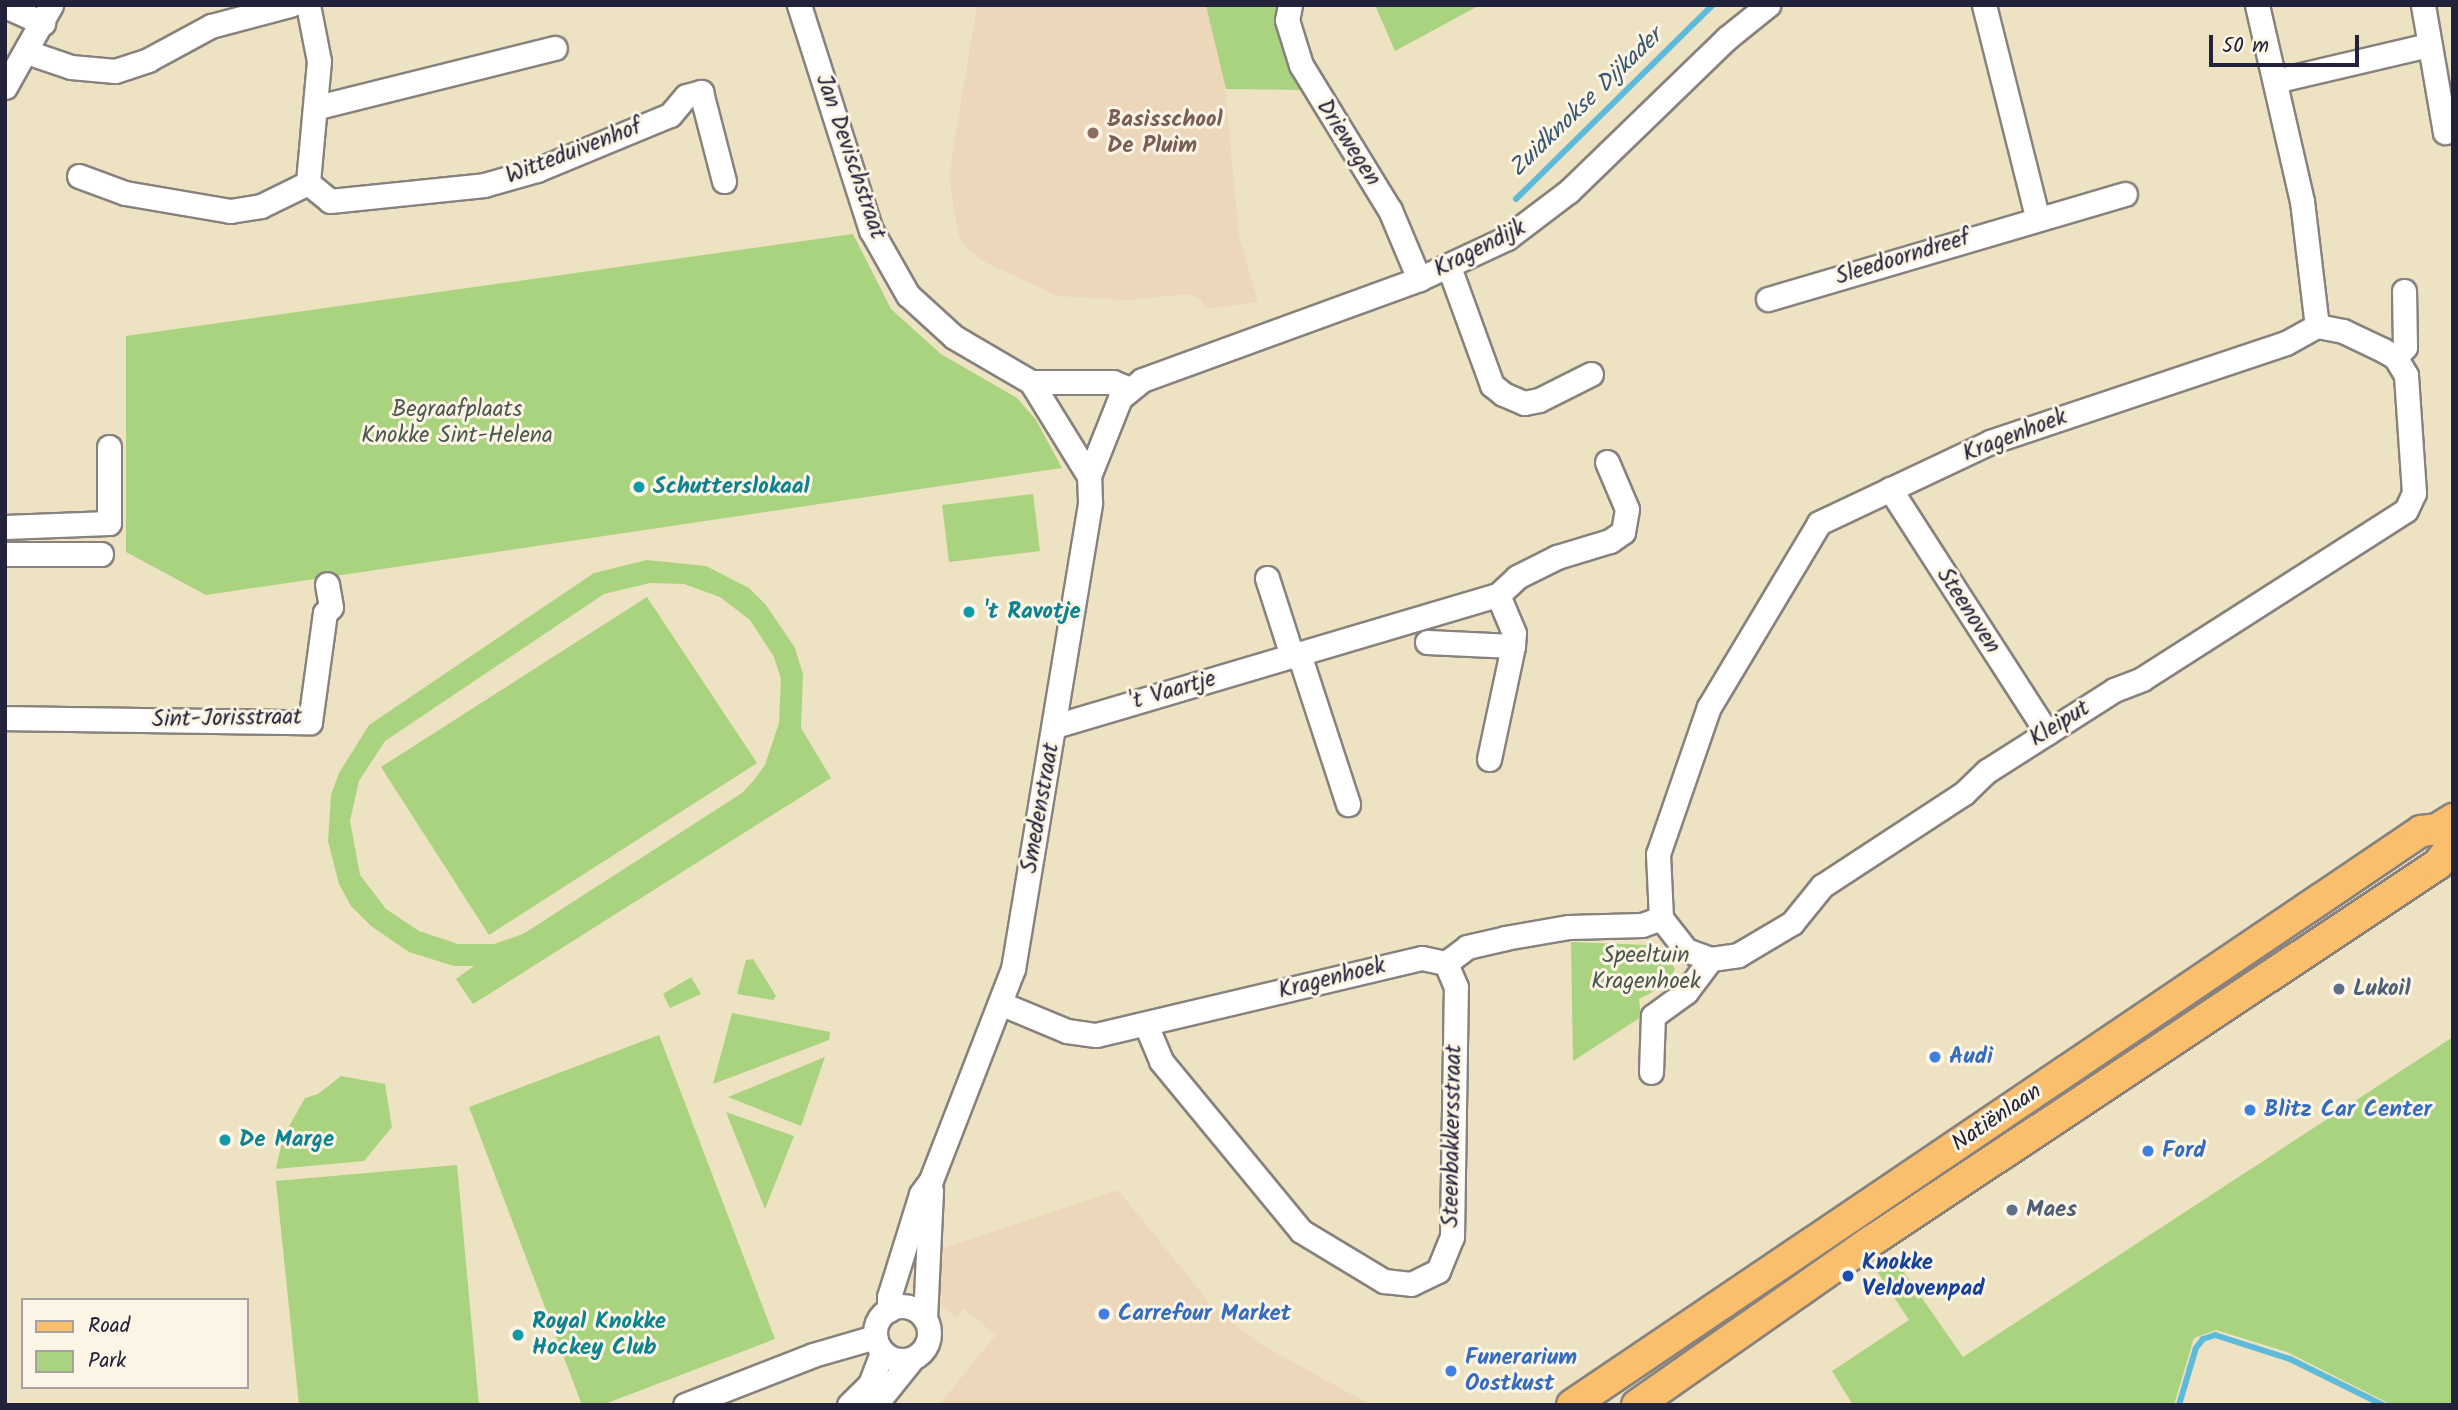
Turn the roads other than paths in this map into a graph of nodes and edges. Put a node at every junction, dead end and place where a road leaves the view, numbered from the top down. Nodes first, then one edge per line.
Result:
1 (290, 5) edge
2 (308, 5) edge
3 (799, 5) edge
4 (1290, 5) edge
5 (1768, 5) edge
6 (1984, 5) edge
7 (2257, 5) edge
8 (2423, 5) edge
9 (5, 6) edge
10 (47, 14) edge
11 (2429, 45) junction
12 (555, 47) dead end
13 (27, 52) junction
14 (2275, 81) junction
15 (5, 87) edge
16 (318, 107) junction
17 (2445, 132) dead end
18 (79, 176) dead end
19 (724, 181) dead end
20 (308, 183) junction
21 (2126, 194) dead end
22 (2037, 216) junction
23 (1449, 268) junction
24 (1419, 279) junction
25 (2404, 291) dead end
26 (1768, 299) dead end
27 (2318, 326) junction
28 (2395, 357) junction
29 (1591, 374) dead end
30 (1031, 382) junction
31 (1127, 388) junction
32 (109, 447) dead end
33 (1607, 462) dead end
34 (1089, 476) junction
35 (1890, 489) junction
36 (5, 527) edge
37 (5, 554) edge
38 (102, 554) dead end
39 (1267, 578) dead end
40 (327, 584) dead end
41 (1498, 595) junction
42 (1427, 642) dead end
43 (1513, 646) junction
44 (1296, 655) junction
45 (5, 718) edge
46 (1055, 726) junction
47 (2047, 733) junction
48 (1489, 759) dead end
49 (2453, 799) edge
50 (1348, 804) dead end
51 (2453, 819) edge
52 (2421, 831) junction
53 (2448, 857) edge
54 (1661, 918) junction
55 (1712, 959) junction
56 (1446, 964) junction
57 (1002, 1004) junction
58 (1146, 1025) junction
59 (1651, 1072) dead end
60 (931, 1180) junction
61 (889, 1310) junction
62 (925, 1318) junction
63 (879, 1344) junction
64 (912, 1359) junction
65 (685, 1405) edge
66 (849, 1405) edge
67 (875, 1405) edge
68 (1572, 1405) edge
69 (1637, 1405) edge

1 - 13 street
2 - 16 street
3 - 30 street, Jan Devischstraat
4 - 24 street, Driewegen
5 - 23 street, Kragendijk
6 - 22 street
7 - 14 street
8 - 11 street
9 - 10 street
10 - 13 street
11 - 14 street
11 - 17 street
12 - 16 street
13 - 15 street
14 - 27 street
16 - 20 street
18 - 20 street
19 - 20 street, Witteduivenhof
21 - 22 street, Sleedoorndreef
22 - 26 street, Sleedoorndreef
23 - 24 street, Kragendijk
23 - 29 street
24 - 31 street, Kragendijk
25 - 28 street
27 - 28 street
27 - 35 street, Kragenhoek
28 - 47 street, Kleiput
30 - 31 street
30 - 34 street, Jan Devischstraat
31 - 34 street, Smedenstraat
32 - 36 street
33 - 41 street, 't Vaartje
34 - 46 street, Smedenstraat
35 - 47 street, Steenoven
35 - 54 street, Kragenhoek
37 - 38 street
39 - 44 street
40 - 45 street, Sint-Jorisstraat
41 - 43 street
41 - 44 street, 't Vaartje
42 - 43 street
43 - 48 street
44 - 46 street, 't Vaartje
44 - 50 street
46 - 57 street, Smedenstraat
47 - 55 street, Kleiput
49 - 52 main road, Natiënlaan
51 - 52 main road, Natiënlaan
52 - 68 main road, Natiënlaan
53 - 69 main road, Natiënlaan
54 - 55 street
54 - 56 street
55 - 59 street
56 - 58 street, Kragenhoek
56 - 58 street, Steenbakkersstraat
57 - 58 street, Kragenhoek
57 - 60 street, Smedenstraat
60 - 61 street, Smedenstraat
60 - 62 street, Smedenstraat
61 - 62 street
61 - 63 street
62 - 64 street
63 - 64 street
63 - 65 street
63 - 66 street
64 - 67 street

